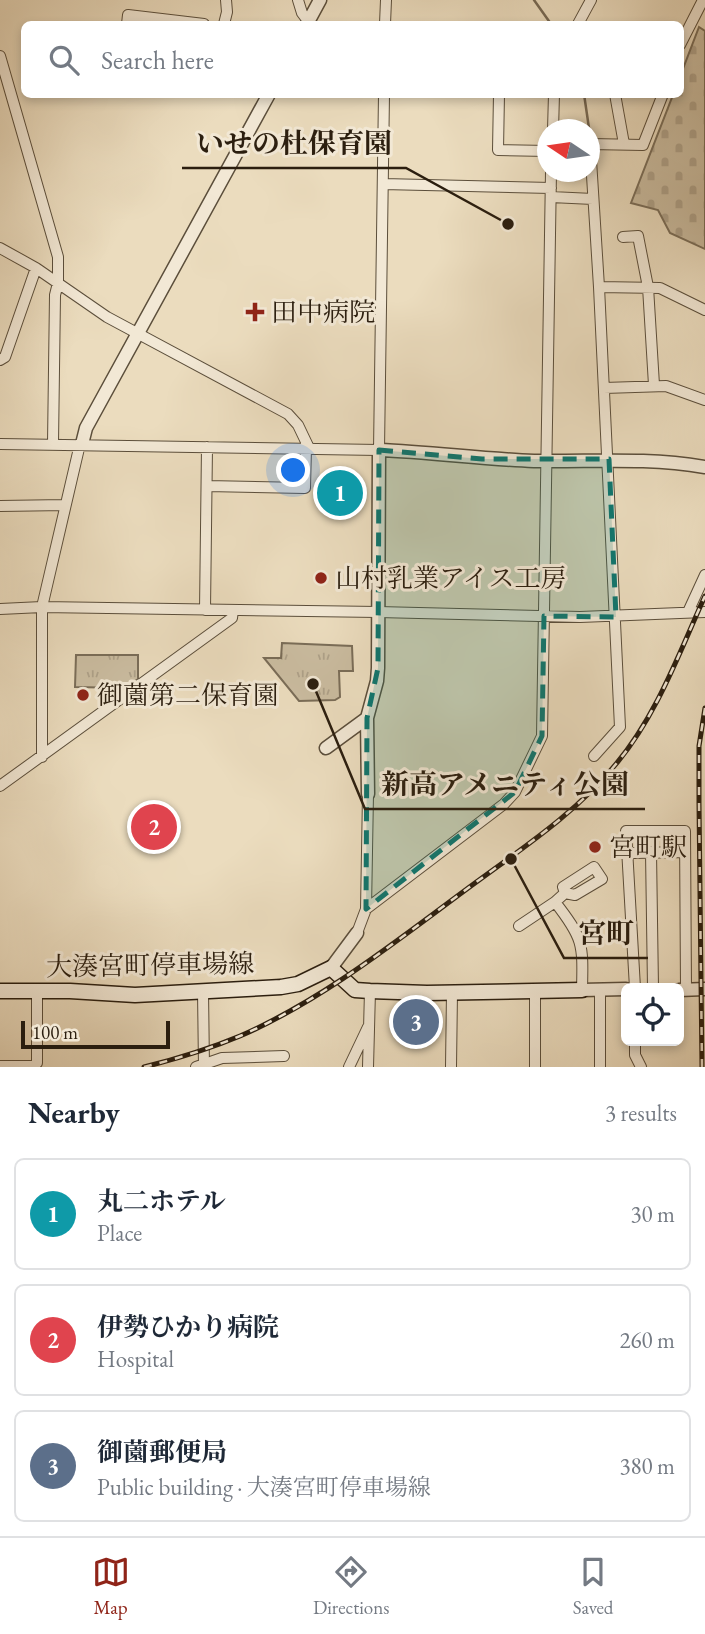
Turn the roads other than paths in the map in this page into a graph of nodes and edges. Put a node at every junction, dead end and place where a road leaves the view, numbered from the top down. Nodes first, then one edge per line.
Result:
1 (226, 0) edge
2 (298, 0) edge
3 (320, 0) edge
4 (386, 0) edge
5 (591, 0) edge
6 (701, 2) edge
7 (127, 21) edge
8 (179, 21) edge
9 (225, 21) edge
10 (306, 21) edge
11 (308, 21) edge
12 (385, 21) edge
13 (580, 21) edge
14 (684, 39) edge
15 (0, 56) edge
16 (267, 98) edge
17 (384, 98) edge
18 (499, 98) edge
19 (554, 98) edge
20 (616, 98) edge
21 (661, 98) edge
22 (553, 119) edge
23 (624, 144) junction
24 (537, 151) edge
25 (551, 182) edge
26 (383, 184) junction
27 (551, 193) junction
28 (593, 199) junction
29 (623, 237) dead end
30 (0, 248) edge
31 (36, 268) junction
32 (58, 283) junction
33 (599, 287) junction
34 (648, 287) junction
35 (705, 310) edge
36 (139, 334) junction
37 (0, 360) edge
38 (654, 385) junction
39 (604, 388) junction
40 (705, 400) edge
41 (53, 443) junction
42 (0, 444) edge
43 (81, 444) junction
44 (207, 447) junction
45 (308, 448) junction
46 (379, 450) junction
47 (608, 459) junction
48 (548, 461) junction
49 (705, 467) edge
50 (207, 486) junction
51 (65, 505) junction
52 (0, 506) edge
53 (705, 575) edge
54 (42, 607) junction
55 (0, 608) edge
56 (205, 610) junction
57 (233, 610) junction
58 (378, 611) junction
59 (688, 612) junction
60 (705, 612) edge
61 (544, 616) junction
62 (616, 617) junction
63 (367, 718) junction
64 (326, 748) dead end
65 (594, 756) dead end
66 (42, 757) junction
67 (0, 786) edge
68 (368, 794) joint
69 (651, 852) junction
70 (685, 852) junction
71 (634, 853) dead end
72 (565, 892) dead end
73 (555, 902) junction
74 (366, 908) junction
75 (519, 926) dead end
76 (357, 933) joint
77 (331, 968) junction
78 (635, 983) edge
79 (653, 983) edge
80 (682, 983) edge
81 (600, 989) junction
82 (621, 989) edge
83 (705, 989) edge
84 (582, 990) junction
85 (684, 990) edge
86 (0, 991) edge
87 (37, 991) junction
88 (202, 991) junction
89 (535, 991) junction
90 (370, 992) junction
91 (452, 992) junction
92 (369, 1023) junction
93 (635, 1046) edge
94 (284, 1056) dead end
95 (0, 1066) edge
96 (202, 1066) edge
97 (349, 1067) edge
98 (368, 1067) edge
99 (451, 1067) edge
100 (535, 1067) edge
101 (600, 1067) edge
102 (641, 1067) edge

1 - 9 street
2 - 10 street
3 - 11 street
4 - 12 street
5 - 13 street
6 - 14 street
7 - 8 street
15 - 32 street
16 - 36 street
17 - 26 street
18 - 24 street
19 - 22 street
20 - 23 street
21 - 23 street
23 - 28 street
25 - 27 street
26 - 27 street
26 - 46 street
27 - 28 street
27 - 48 street
28 - 33 street
29 - 34 street
30 - 31 street
31 - 32 street
31 - 37 street
32 - 36 street
32 - 41 street
33 - 34 street
33 - 39 street
34 - 35 street
34 - 38 street
36 - 43 street
36 - 45 street
38 - 39 street
38 - 40 street
39 - 47 street
41 - 42 street
41 - 43 street
43 - 44 street
43 - 51 street
44 - 45 street
44 - 50 street
45 - 46 street
45 - 50 street
46 - 48 street
46 - 58 street
47 - 48 street
47 - 49 street
47 - 62 street
48 - 61 street
50 - 56 street
51 - 52 street
51 - 54 street
53 - 59 street
54 - 55 street
54 - 56 street
54 - 66 street
56 - 57 street
57 - 58 street
57 - 66 street
58 - 61 street
58 - 63 street
59 - 60 street
59 - 62 street
61 - 62 street
61 - 74 street
62 - 65 street
63 - 64 street
63 - 68 street
66 - 67 street
68 - 74 street
69 - 70 street
69 - 71 street
69 - 79 street
70 - 78 street
70 - 80 street
72 - 73 street
73 - 75 street
73 - 84 street
74 - 76 street
76 - 77 street
77 - 88 main road, 大湊宮町停車場線
77 - 90 main road
81 - 82 street
81 - 84 street
81 - 101 street
83 - 85 street
84 - 89 main road
86 - 87 main road, 大湊宮町停車場線
87 - 88 main road, 大湊宮町停車場線
87 - 95 street
88 - 96 street
89 - 91 main road
89 - 100 street
90 - 91 main road
90 - 92 street
91 - 99 street
92 - 97 street
92 - 98 street
93 - 102 street
94 - 96 street

